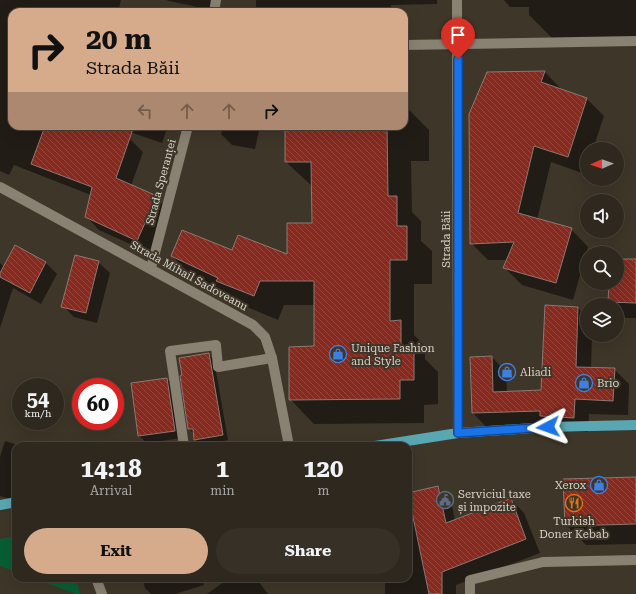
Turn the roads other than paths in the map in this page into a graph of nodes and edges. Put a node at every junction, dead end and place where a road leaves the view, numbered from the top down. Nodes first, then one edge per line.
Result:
1 (456, 0) edge
2 (636, 41) edge
3 (458, 44) junction
4 (408, 45) edge
5 (187, 130) edge
6 (0, 187) edge
7 (151, 268) junction
8 (272, 358) junction
9 (636, 425) edge
10 (458, 433) junction
11 (183, 442) edge
12 (288, 442) edge
13 (401, 442) edge
14 (12, 503) edge
15 (0, 506) edge
16 (636, 560) edge
17 (98, 582) edge
18 (102, 594) edge
19 (470, 594) edge

1 - 3 street, Strada Băii
2 - 3 street
3 - 4 street
3 - 10 street, Strada Băii
5 - 7 street, Strada Speranței
6 - 7 street, Strada Mihail Sadoveanu
7 - 8 street, Strada Mihail Sadoveanu
8 - 11 street
8 - 12 street, Strada Mihail Sadoveanu
9 - 10 main road
10 - 13 main road
14 - 15 main road
16 - 19 street
17 - 18 street

